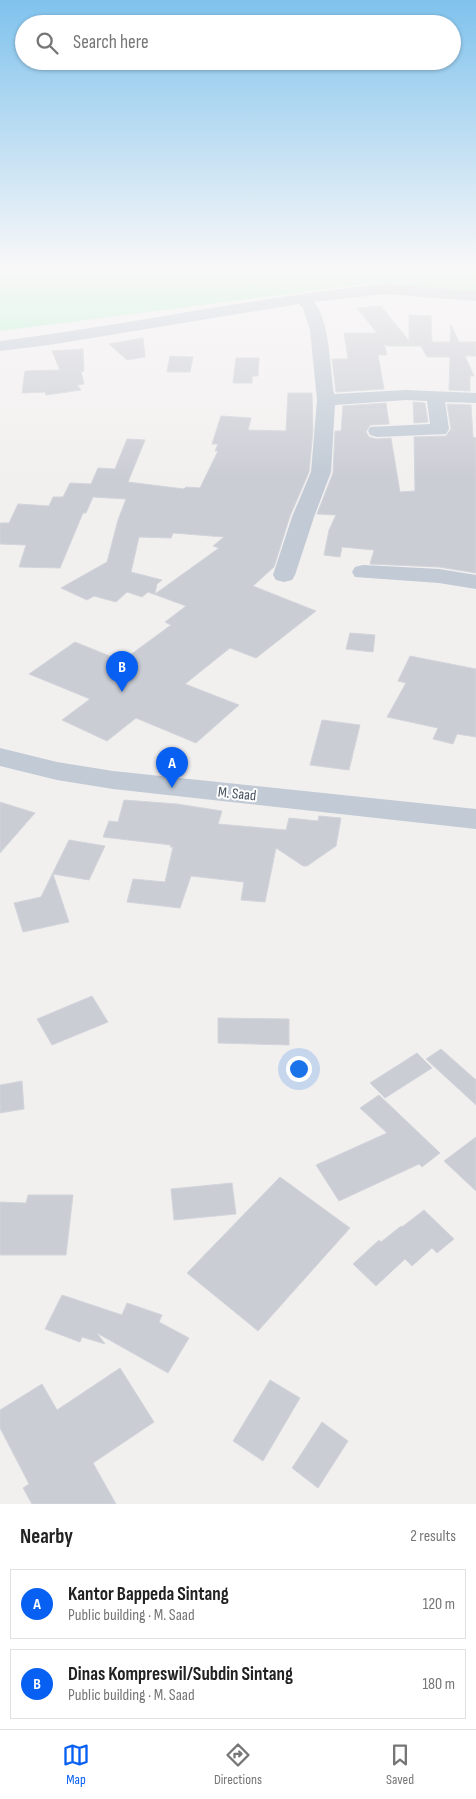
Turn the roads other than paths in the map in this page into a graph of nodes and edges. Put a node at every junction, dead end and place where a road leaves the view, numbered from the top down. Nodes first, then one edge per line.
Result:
1 (75, 336) edge
2 (318, 336) edge
3 (0, 346) edge
4 (435, 396) junction
5 (476, 398) edge
6 (326, 400) junction
7 (376, 431) dead end
8 (363, 572) dead end
9 (284, 575) dead end
10 (476, 582) edge
11 (0, 757) edge
12 (476, 819) edge

1 - 3 street
2 - 6 street
4 - 5 street
4 - 6 street
4 - 7 street
6 - 9 street
8 - 10 street
11 - 12 street, M. Saad

